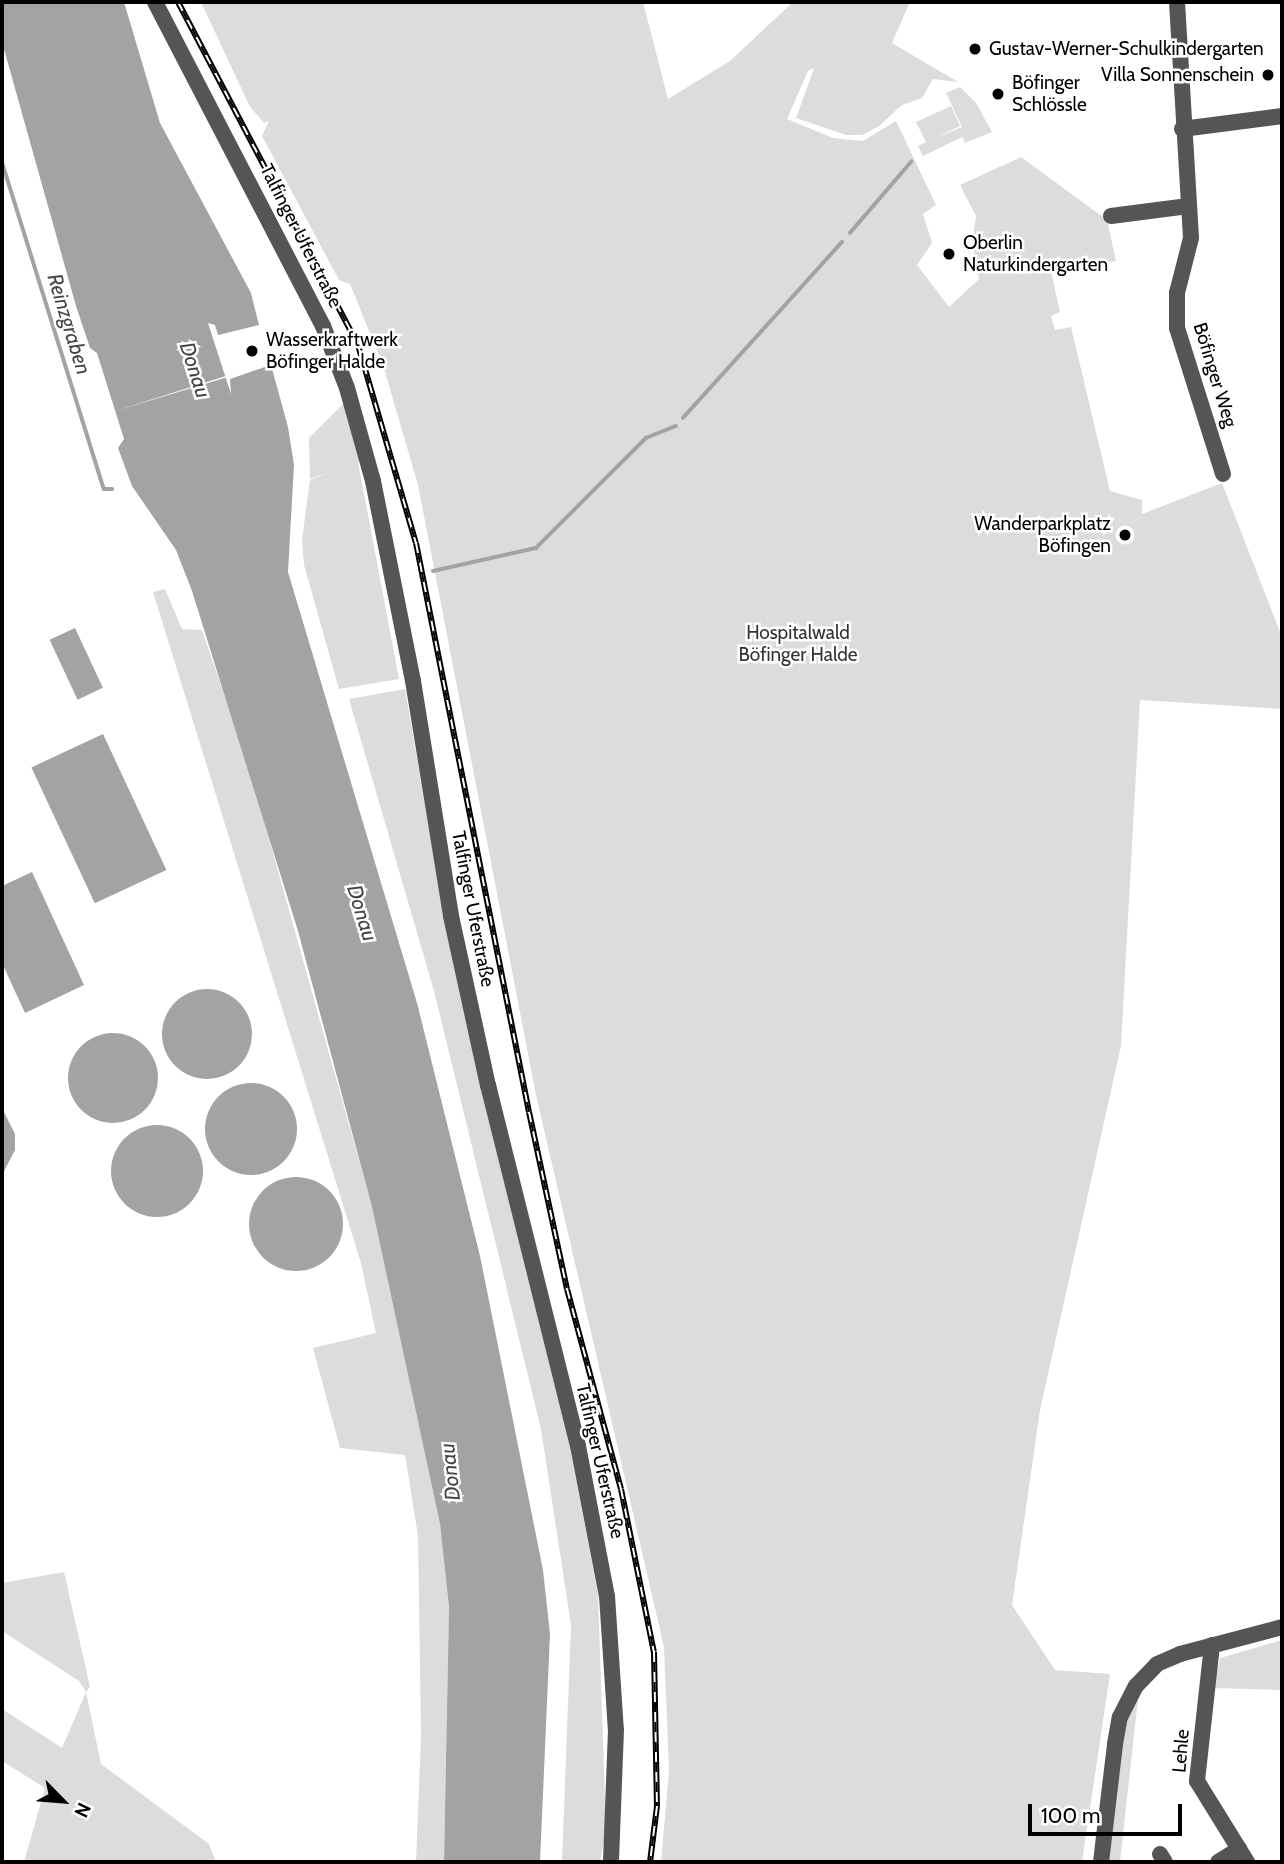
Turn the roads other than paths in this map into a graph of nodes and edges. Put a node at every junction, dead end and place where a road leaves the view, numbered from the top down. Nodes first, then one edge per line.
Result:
1 (155, 2) edge
2 (1177, 2) edge
3 (1282, 116) edge
4 (1182, 129) junction
5 (1188, 206) junction
6 (1111, 216) dead end
7 (1223, 474) dead end
8 (1282, 1628) edge
9 (1213, 1645) junction
10 (1243, 1856) edge
11 (611, 1862) edge
12 (1101, 1862) edge
13 (1218, 1862) edge

1 - 11 street, Talfinger Uferstraße
2 - 4 street, Böfinger Weg
3 - 4 street
4 - 5 street, Böfinger Weg
5 - 6 street
5 - 7 street, Böfinger Weg
8 - 9 street
9 - 10 street, Lehle
9 - 12 street
10 - 13 street, Lehle

